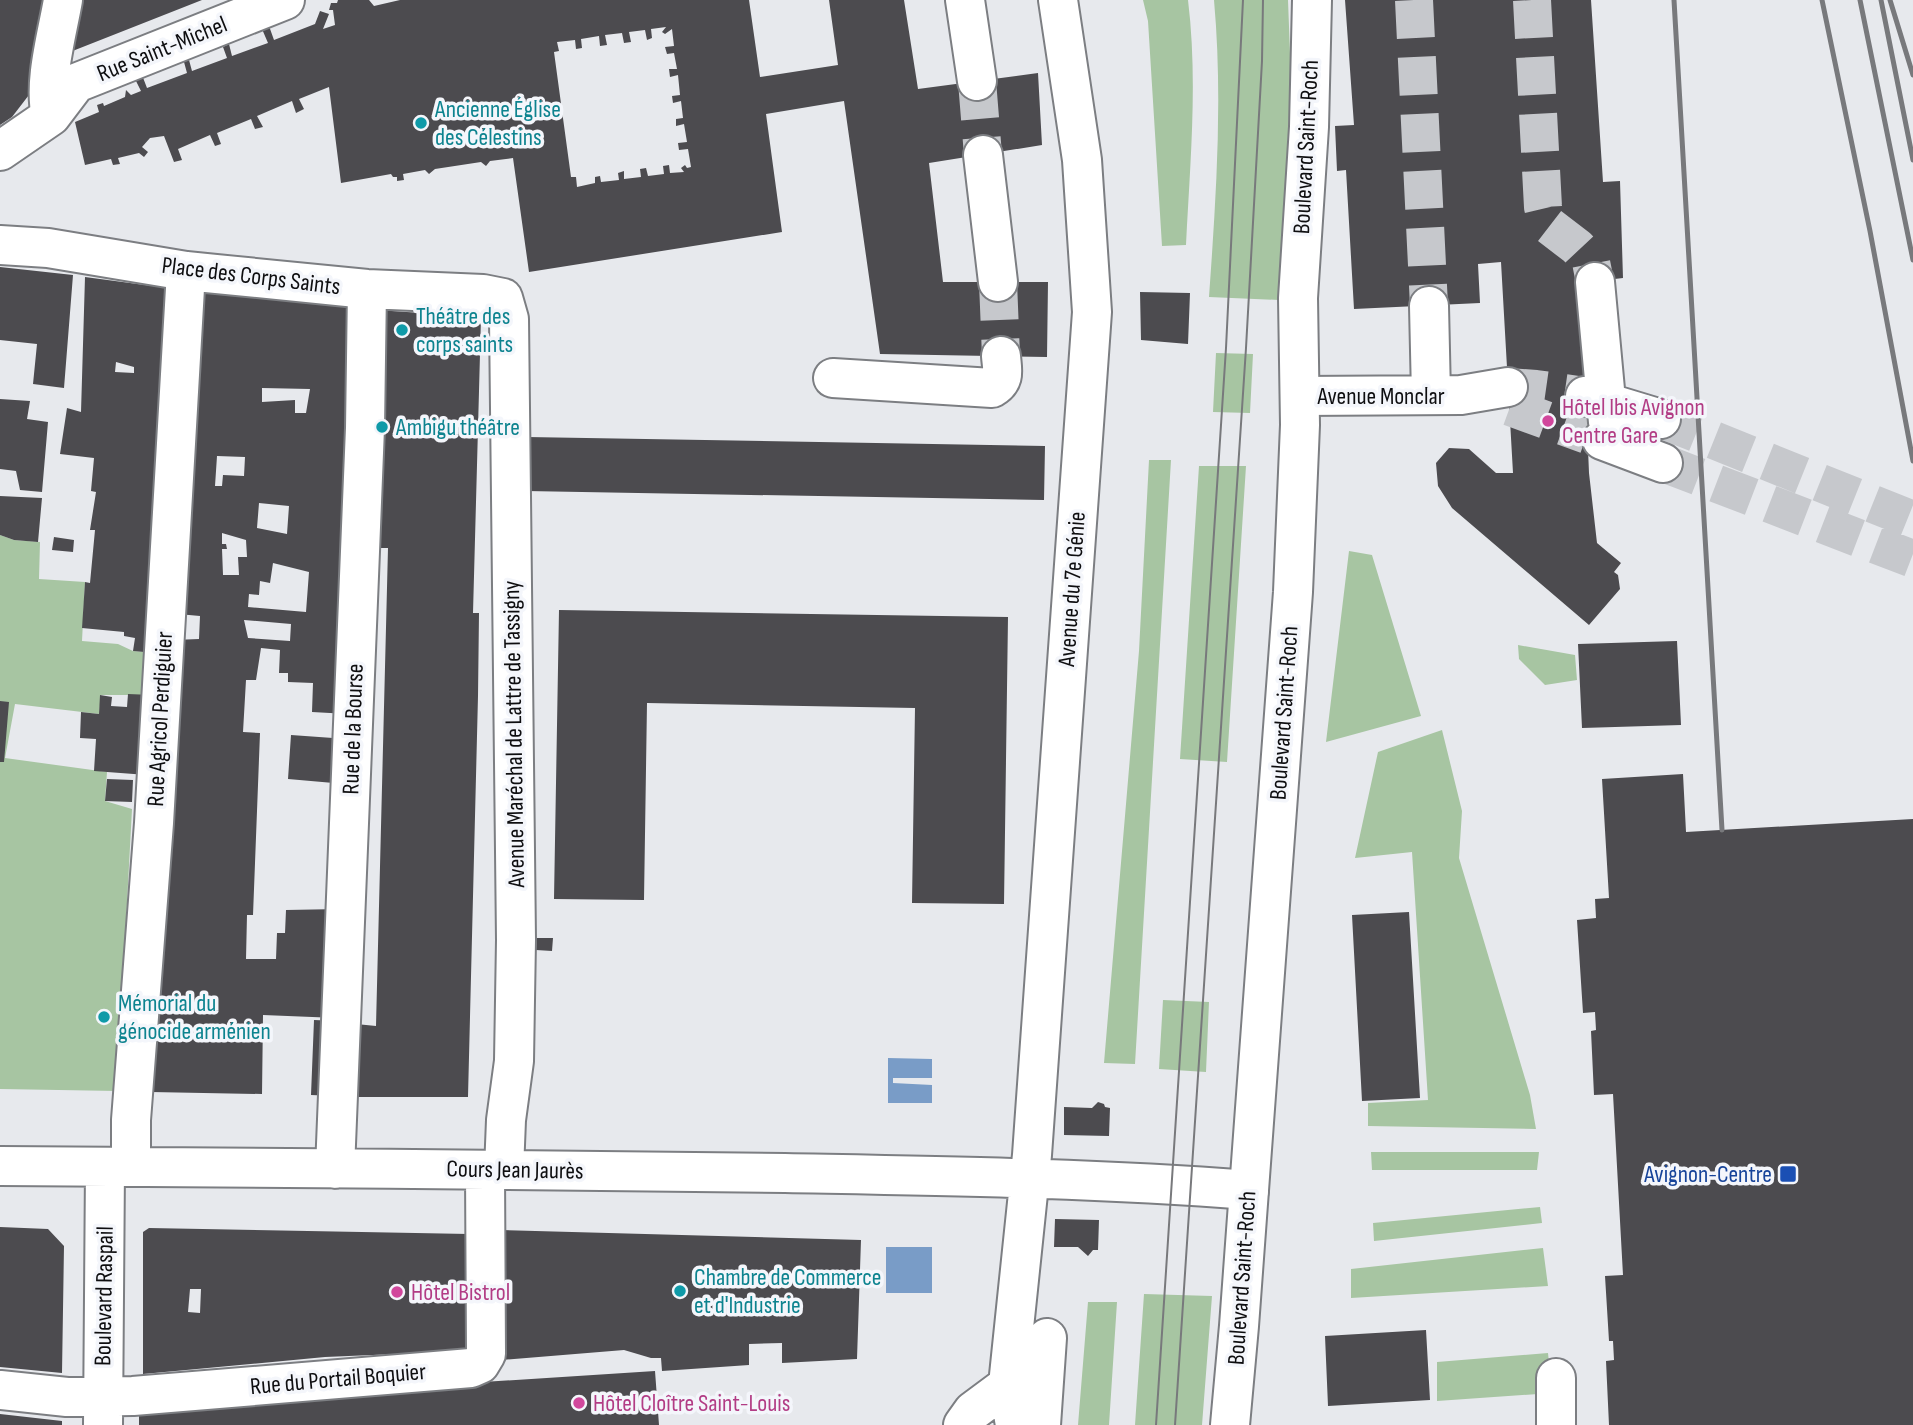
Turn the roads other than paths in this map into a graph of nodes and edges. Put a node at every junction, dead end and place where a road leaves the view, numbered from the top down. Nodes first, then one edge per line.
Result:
1 (63, 0) edge
2 (285, 0) edge
3 (965, 0) edge
4 (1058, 0) edge
5 (1312, 0) edge
6 (977, 81) tunnel mouth
7 (51, 116) junction
8 (0, 151) edge
9 (983, 155) tunnel mouth
10 (0, 245) edge
11 (186, 271) junction
12 (998, 282) tunnel mouth
13 (1595, 282) tunnel mouth
14 (367, 289) junction
15 (503, 298) joint
16 (1429, 306) tunnel mouth
17 (1001, 356) tunnel mouth
18 (833, 377) dead end
19 (1446, 395) junction
20 (1300, 397) junction
21 (1509, 397) tunnel mouth
22 (1595, 399) junction
23 (1661, 419) tunnel mouth
24 (1587, 435) tunnel mouth
25 (1627, 449) junction
26 (1663, 463) tunnel mouth
27 (1069, 637) junction
28 (1039, 789) dead end
29 (0, 1166) edge
30 (118, 1167) junction
31 (335, 1169) junction
32 (494, 1170) junction
33 (1030, 1178) junction
34 (1249, 1190) junction
35 (1047, 1338) dead end
36 (1556, 1378) dead end
37 (1008, 1385) junction
38 (0, 1390) edge
39 (103, 1411) edge
40 (963, 1425) edge
41 (1015, 1425) edge
42 (1041, 1425) edge
43 (1230, 1425) edge
44 (1556, 1425) edge

1 - 7 street
2 - 7 street, Rue Saint-Michel
3 - 6 street
4 - 27 street, Avenue du 7e Génie
5 - 20 street, Boulevard Saint-Roch
7 - 8 street
9 - 12 street
10 - 11 street, Place des Corps Saints
11 - 14 street, Place des Corps Saints
11 - 30 street, Rue Agricol Perdiguier
13 - 22 street
14 - 15 street, Place des Corps Saints
14 - 31 street, Rue de la Bourse
15 - 32 street, Avenue Maréchal de Lattre de Tassigny
16 - 19 street
17 - 18 street
19 - 20 street, Avenue Monclar
19 - 21 street, Avenue Monclar
20 - 34 street, Boulevard Saint-Roch
22 - 23 street
22 - 25 street
24 - 25 street
25 - 26 street
27 - 28 street
27 - 33 street, Avenue du 7e Génie
29 - 30 street, Cours Jean Jaurès
30 - 31 street, Cours Jean Jaurès
30 - 39 street, Boulevard Raspail
31 - 32 street, Cours Jean Jaurès
32 - 33 street, Cours Jean Jaurès
32 - 39 street, Rue du Portail Boquier
33 - 34 street, Cours Jean Jaurès
33 - 37 street, Avenue du 7e Génie
34 - 43 street, Boulevard Saint-Roch
35 - 42 street
36 - 44 street
37 - 40 street
37 - 41 street, Avenue du 7e Génie
38 - 39 street, Rue du Portail Boquier

